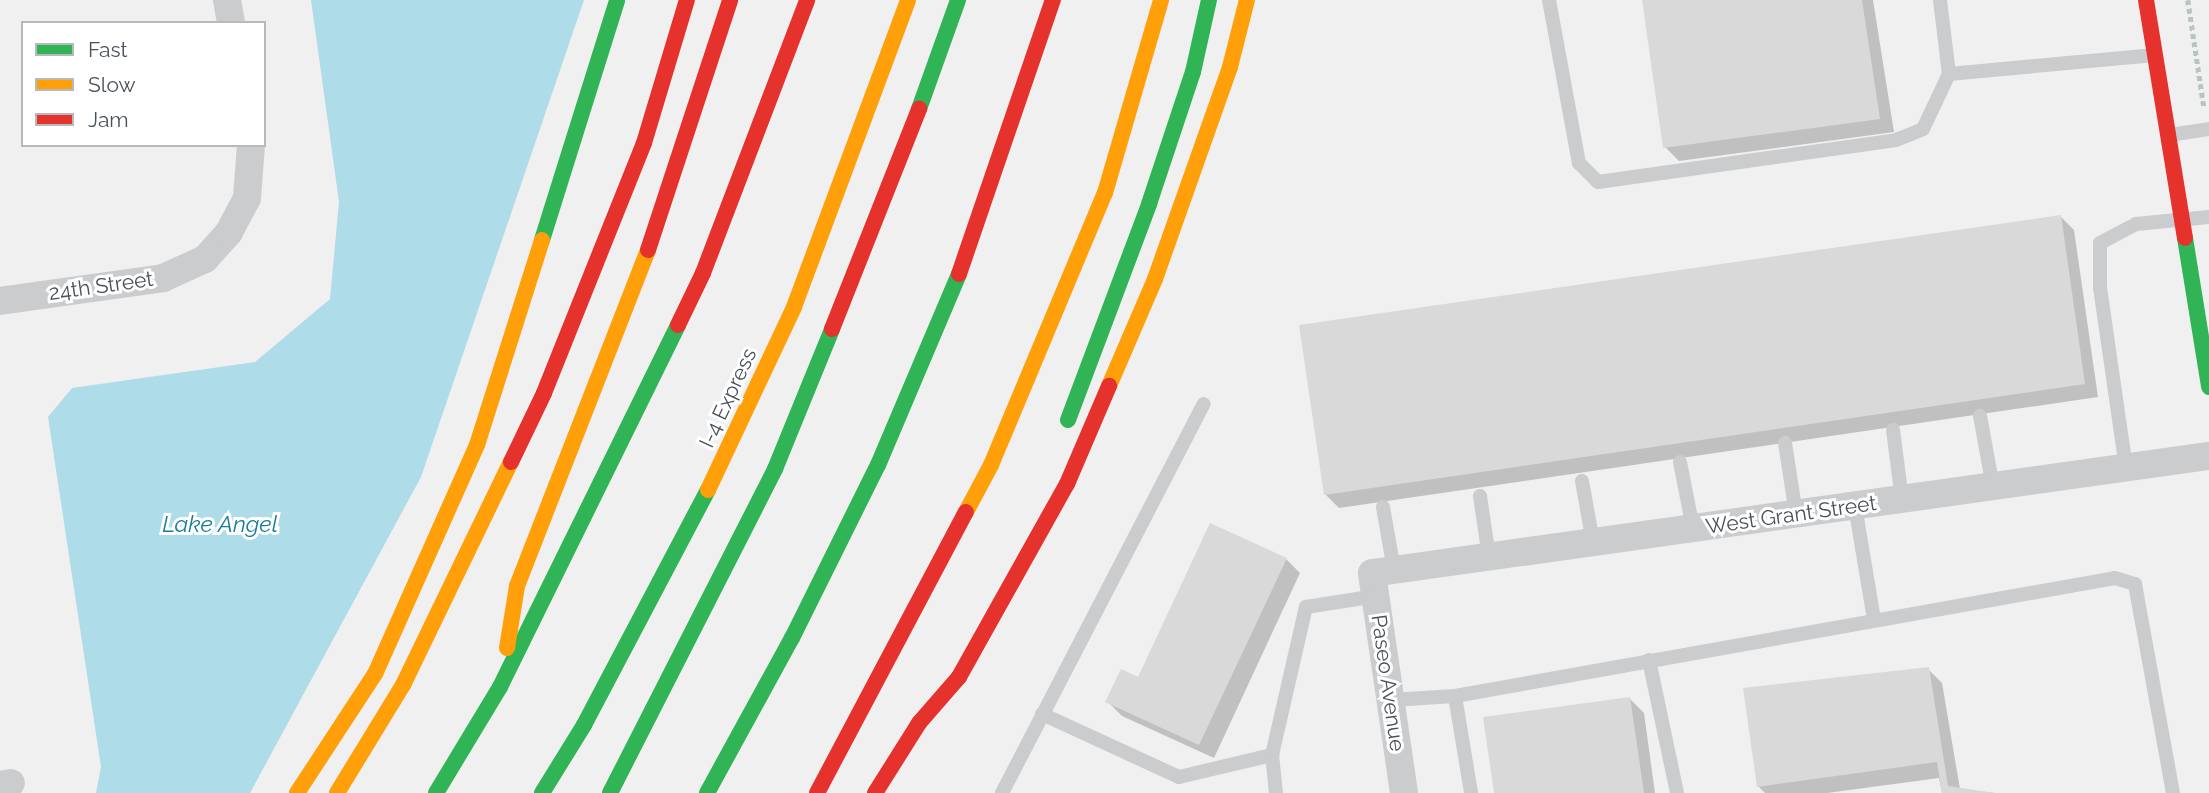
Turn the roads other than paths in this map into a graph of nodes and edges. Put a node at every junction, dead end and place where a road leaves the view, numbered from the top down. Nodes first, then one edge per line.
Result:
1 (227, 0) edge
2 (617, 0) edge
3 (687, 0) edge
4 (730, 0) edge
5 (807, 0) edge
6 (908, 0) edge
7 (958, 0) edge
8 (1053, 0) edge
9 (1161, 0) edge
10 (1209, 0) edge
11 (1247, 0) edge
12 (1549, 0) edge
13 (1940, 0) edge
14 (2146, 0) edge
15 (230, 21) edge
16 (2154, 55) junction
17 (1949, 74) junction
18 (2209, 129) edge
19 (2166, 136) junction
20 (251, 147) edge
21 (2180, 217) junction
22 (2209, 218) edge
23 (0, 301) edge
24 (2209, 387) edge
25 (1205, 404) dead end
26 (1980, 416) dead end
27 (1893, 429) dead end
28 (1064, 431) dead end
29 (1785, 443) dead end
30 (2209, 456) edge
31 (1680, 462) dead end
32 (2126, 468) junction
33 (1583, 481) dead end
34 (1993, 487) junction
35 (1480, 496) dead end
36 (1902, 499) junction
37 (1855, 506) junction
38 (1383, 507) dead end
39 (1796, 514) junction
40 (1693, 528) junction
41 (1593, 542) junction
42 (1489, 557) junction
43 (1380, 580) junction
44 (1874, 619) junction
45 (1649, 660) junction
46 (939, 670) dead end
47 (500, 687) junction
48 (1455, 696) junction
49 (1391, 700) junction
50 (1042, 714) junction
51 (919, 723) junction
52 (1272, 755) junction
53 (296, 793) edge
54 (337, 793) edge
55 (436, 793) edge
56 (542, 793) edge
57 (610, 793) edge
58 (707, 793) edge
59 (817, 793) edge
60 (875, 793) edge
61 (1002, 793) edge
62 (1276, 793) edge
63 (1404, 793) edge
64 (1471, 793) edge
65 (1677, 793) edge
66 (2174, 793) edge

1 - 15 street
2 - 53 main road
3 - 54 main road
4 - 47 main road
5 - 47 main road
6 - 56 main road, I-4 Express
7 - 57 main road
8 - 58 main road
9 - 59 main road
10 - 28 main road
11 - 51 main road
12 - 17 lane
13 - 17 lane
14 - 16 main road
16 - 17 lane
16 - 19 main road
18 - 19 lane
19 - 21 main road
20 - 23 street, 24th Street
21 - 22 lane
21 - 24 main road
21 - 32 lane
25 - 50 lane
26 - 34 lane
27 - 36 lane
29 - 39 lane
30 - 32 street, West Grant Street
31 - 40 lane
32 - 34 street, West Grant Street
33 - 41 lane
34 - 36 street, West Grant Street
35 - 42 lane
36 - 37 street, West Grant Street
37 - 39 street, West Grant Street
37 - 44 lane
38 - 43 lane
39 - 40 street, West Grant Street
40 - 41 street, West Grant Street
41 - 42 street, West Grant Street
42 - 43 street, West Grant Street
43 - 49 street, Paseo Avenue
43 - 52 lane
44 - 45 lane
44 - 66 lane
45 - 48 lane
45 - 65 lane
46 - 51 main road
47 - 55 main road
48 - 49 lane
48 - 64 lane
49 - 63 street, Paseo Avenue
50 - 52 lane
50 - 61 lane
51 - 60 main road
52 - 62 lane

